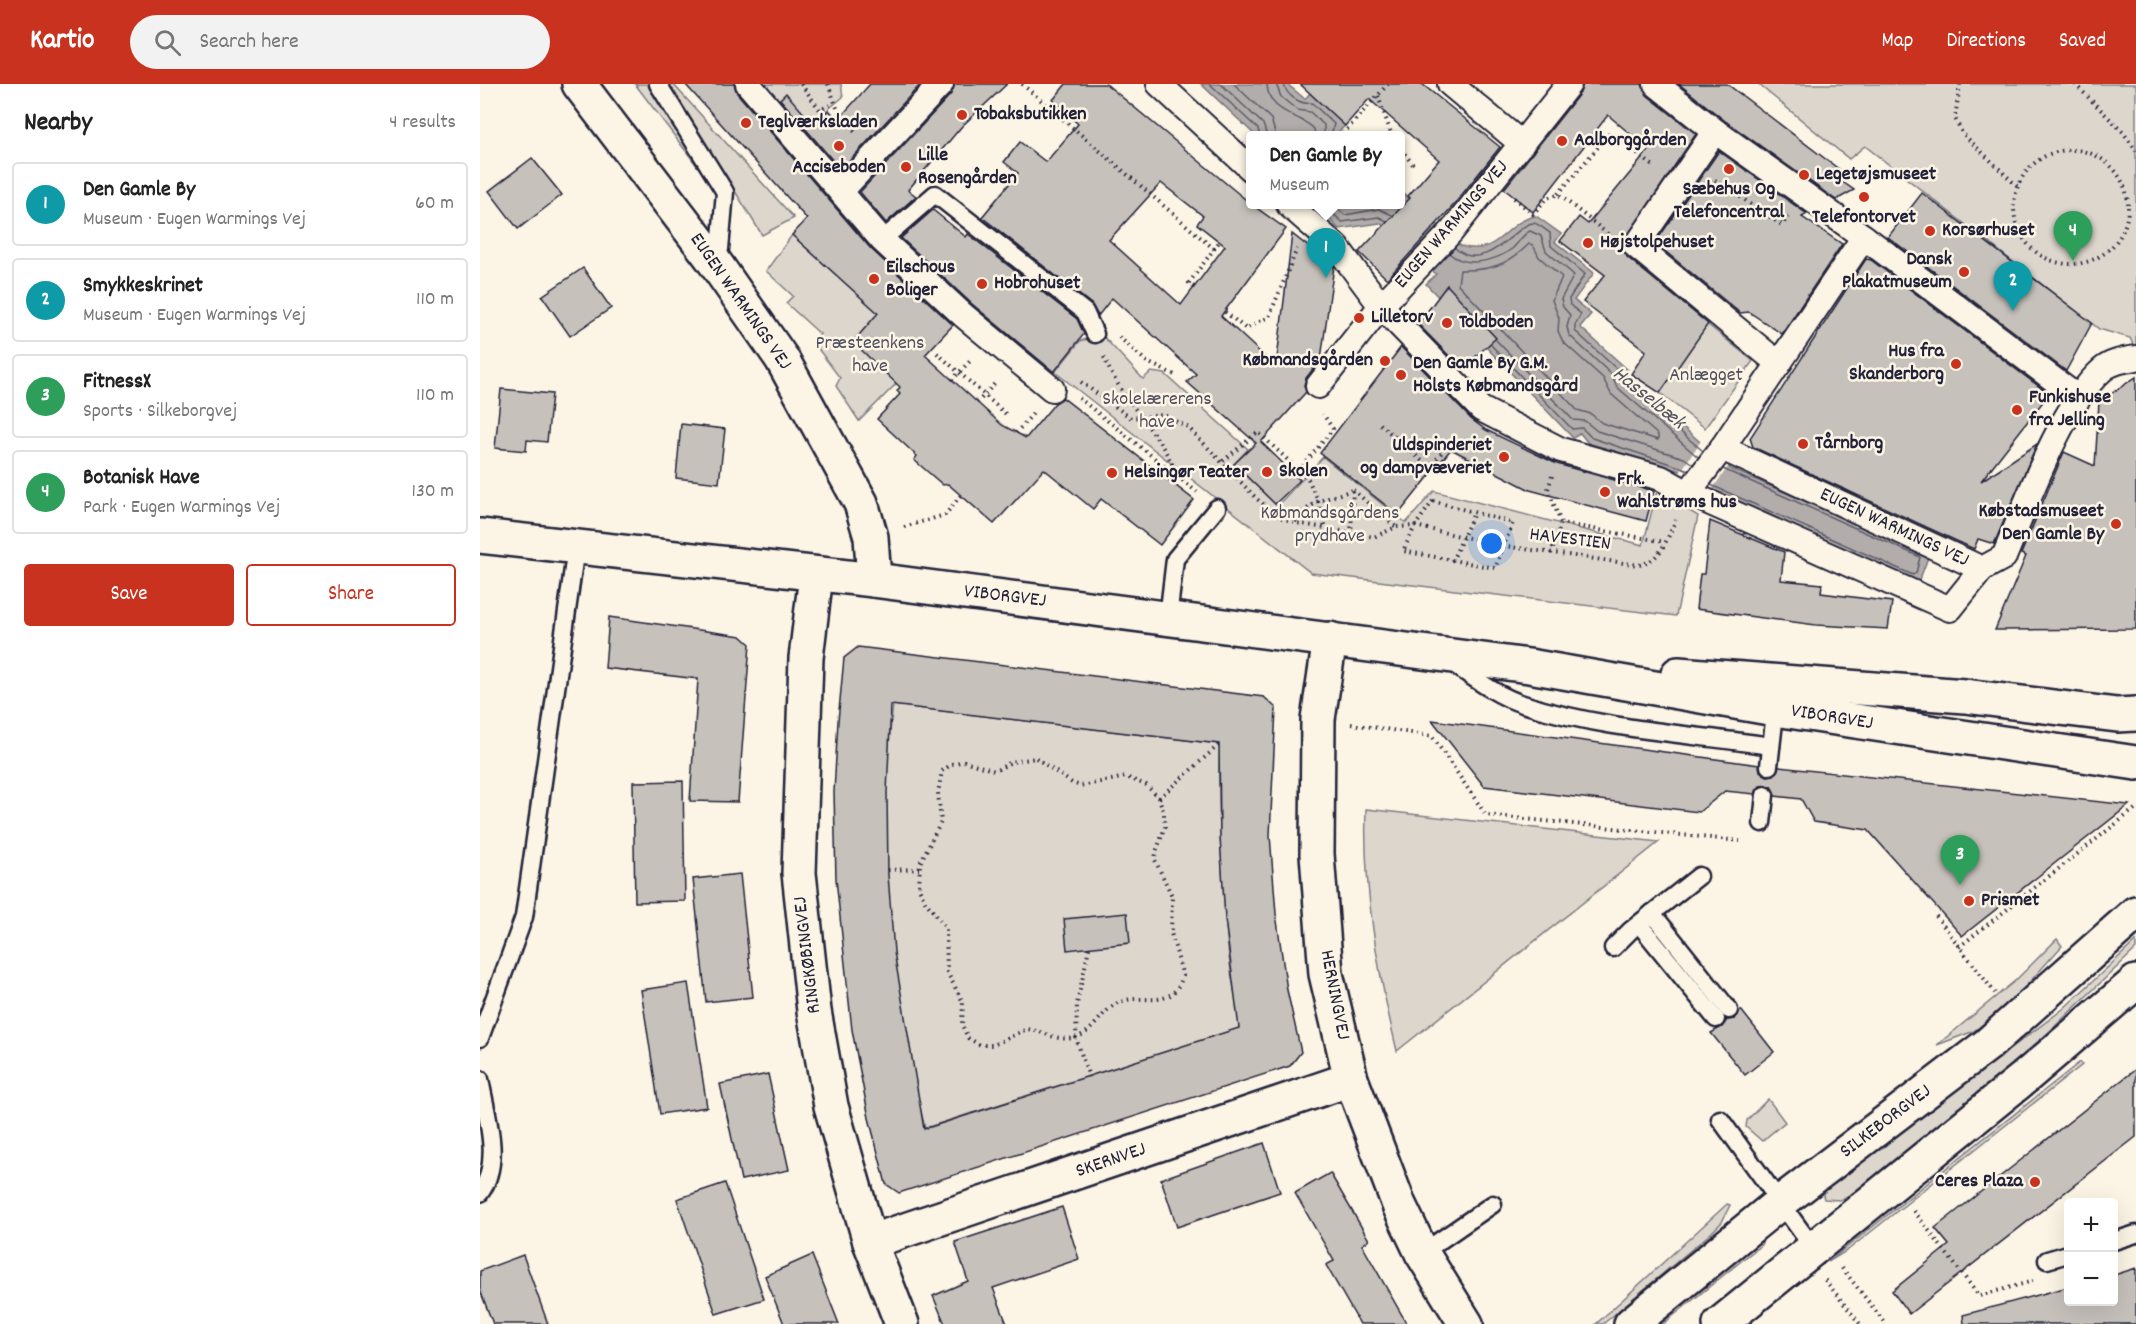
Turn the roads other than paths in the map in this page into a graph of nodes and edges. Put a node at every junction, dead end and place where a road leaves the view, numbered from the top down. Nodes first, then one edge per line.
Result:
1 (579, 84) edge
2 (658, 84) edge
3 (748, 84) edge
4 (941, 84) edge
5 (1159, 84) edge
6 (1450, 84) edge
7 (1569, 84) edge
8 (1656, 84) edge
9 (1715, 131) junction
10 (1522, 144) junction
11 (1246, 164) edge
12 (841, 191) junction
13 (1294, 209) edge
14 (1864, 237) junction
15 (882, 240) junction
16 (711, 257) junction
17 (1381, 306) junction
18 (1095, 334) road end
19 (2136, 358) edge
20 (1779, 363) junction
21 (1318, 386) dead end
22 (1052, 389) dead end
23 (2077, 397) junction
24 (1720, 450) junction
25 (1691, 489) junction
26 (1217, 508) road end
27 (480, 536) edge
28 (576, 547) junction
29 (1982, 569) junction
30 (816, 575) junction
31 (874, 580) junction
32 (1168, 618) junction
33 (1330, 639) junction
34 (1439, 654) junction
35 (1777, 694) junction
36 (2136, 714) edge
37 (1771, 746) junction
38 (2136, 763) edge
39 (1769, 766) dead end
40 (1765, 795) dead end
41 (1762, 823) dead end
42 (1699, 876) dead end
43 (1652, 913) junction
44 (2136, 913) edge
45 (1639, 924) junction
46 (1613, 948) dead end
47 (2136, 982) edge
48 (480, 1038) edge
49 (480, 1079) edge
50 (1351, 1079) junction
51 (1720, 1119) dead end
52 (480, 1193) edge
53 (1780, 1202) junction
54 (1493, 1204) dead end
55 (2136, 1234) edge
56 (2118, 1239) edge
57 (870, 1242) junction
58 (1814, 1249) junction
59 (1422, 1253) junction
60 (2064, 1255) edge
61 (2047, 1260) dead end
62 (902, 1324) edge
63 (1466, 1324) edge
64 (1631, 1324) edge
65 (1720, 1324) edge

1 - 16 street, EUGEN WARMINGS VEJ
2 - 16 lane
3 - 12 street
4 - 12 street
5 - 11 street
6 - 10 street, EUGEN WARMINGS VEJ
7 - 10 street, EUGEN WARMINGS VEJ
8 - 9 street
9 - 14 street
9 - 20 street
10 - 17 street, EUGEN WARMINGS VEJ
12 - 15 street
13 - 17 street, EUGEN WARMINGS VEJ
14 - 20 street
14 - 23 street
15 - 18 lane
15 - 22 street
16 - 31 street, EUGEN WARMINGS VEJ
17 - 21 street, EUGEN WARMINGS VEJ
17 - 25 street, EUGEN WARMINGS VEJ
19 - 23 street, EUGEN WARMINGS VEJ
20 - 24 street
23 - 29 street, EUGEN WARMINGS VEJ
24 - 25 street
24 - 29 street, EUGEN WARMINGS VEJ
25 - 29 street, EUGEN WARMINGS VEJ
26 - 32 lane
27 - 28 street, VIBORGVEJ
28 - 30 street, VIBORGVEJ
28 - 48 lane
30 - 31 street, VIBORGVEJ
30 - 57 street, RINGKØBINGVEJ
31 - 32 street, VIBORGVEJ
32 - 33 street, VIBORGVEJ
33 - 34 street, VIBORGVEJ
33 - 50 street, HERNINGVEJ
34 - 35 street, VIBORGVEJ
34 - 37 lane
35 - 36 street, VIBORGVEJ
35 - 37 lane
35 - 38 street, VIBORGVEJ
37 - 39 lane
40 - 41 lane
42 - 43 lane
43 - 45 lane
43 - 45 lane
44 - 53 street, SILKEBORGVEJ
45 - 46 lane
47 - 58 street
49 - 52 lane
50 - 57 street, SKERNVEJ
50 - 59 street, HERNINGVEJ
51 - 53 lane
53 - 58 lane
53 - 64 street, SILKEBORGVEJ
54 - 59 lane
55 - 56 lane
57 - 62 street, RINGKØBINGVEJ
58 - 65 street
59 - 63 street, HERNINGVEJ
60 - 61 lane

